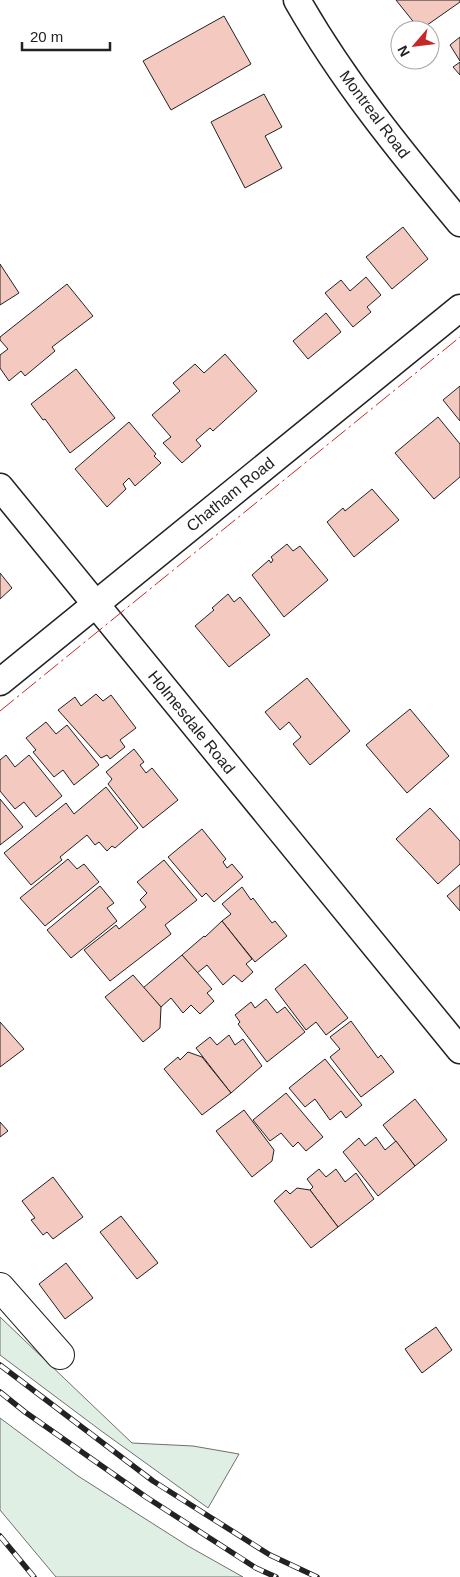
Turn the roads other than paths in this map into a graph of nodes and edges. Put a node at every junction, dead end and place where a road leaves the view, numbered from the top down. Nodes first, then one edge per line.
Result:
1 (297, 0) edge
2 (460, 223) edge
3 (460, 308) edge
4 (0, 487) edge
5 (95, 604) junction
6 (0, 682) edge
7 (460, 1050) edge
8 (0, 1287) edge
9 (60, 1355) dead end

1 - 2 street, Montreal Road
3 - 5 street, Chatham Road
4 - 5 street, Holmesdale Road
5 - 6 street, Chatham Road
5 - 7 street, Holmesdale Road
8 - 9 street

